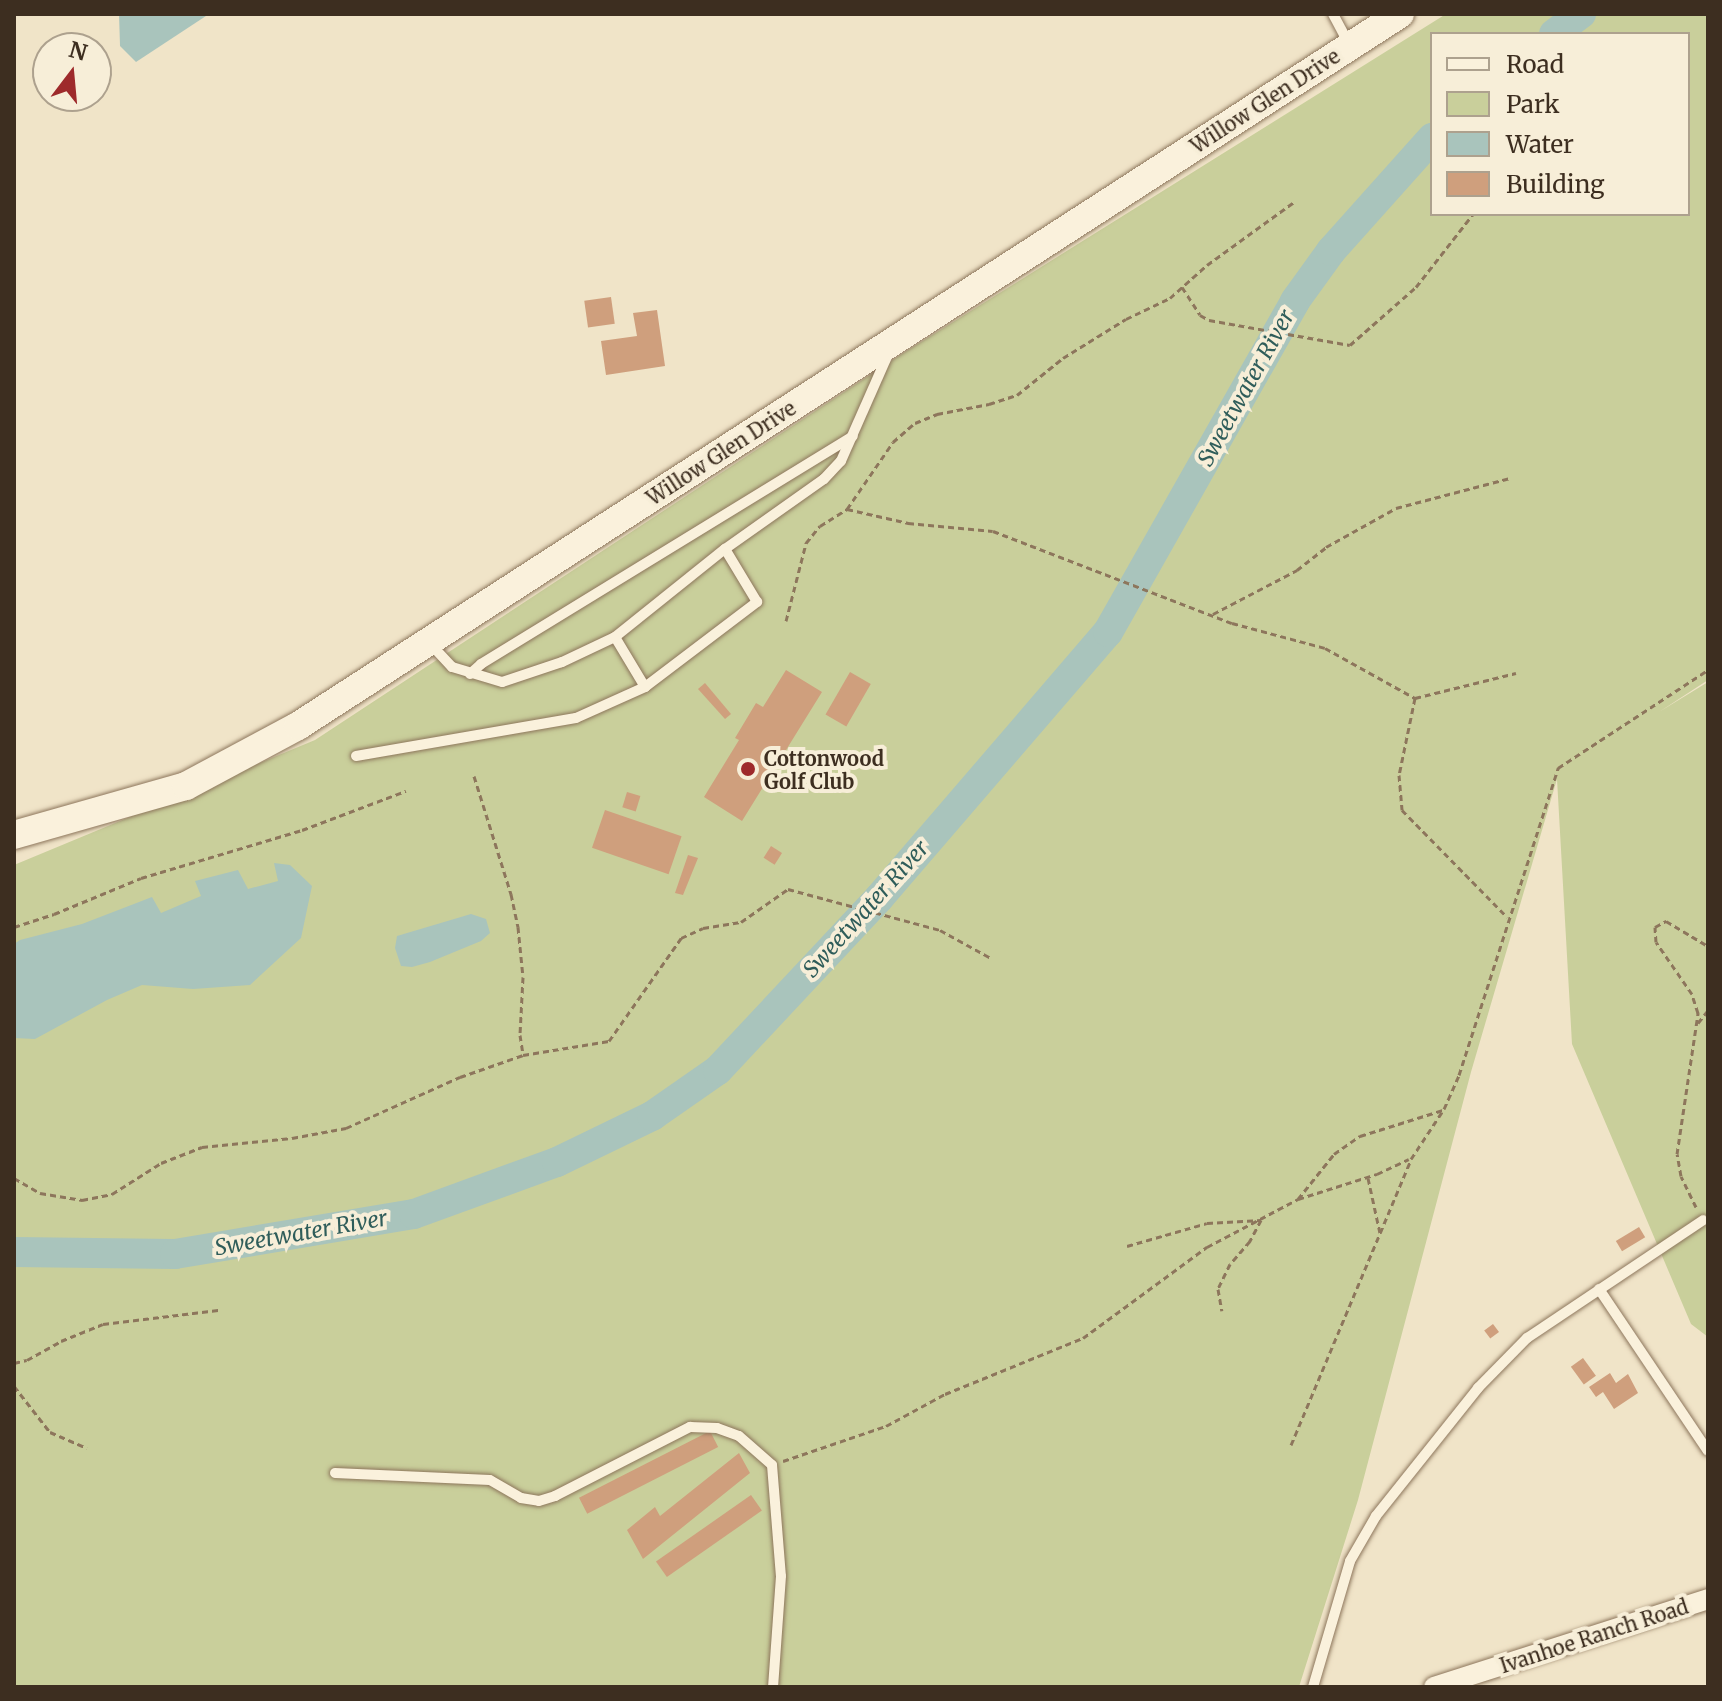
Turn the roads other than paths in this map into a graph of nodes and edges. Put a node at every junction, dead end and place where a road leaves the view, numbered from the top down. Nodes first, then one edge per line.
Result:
1 (1333, 14) edge
2 (1400, 14) edge
3 (1350, 46) junction
4 (893, 343) junction
5 (853, 436) junction
6 (725, 549) junction
7 (615, 637) junction
8 (429, 642) junction
9 (470, 674) junction
10 (645, 687) junction
11 (356, 756) dead end
12 (14, 835) edge
13 (1703, 1220) road end
14 (1599, 1289) junction
15 (1708, 1451) edge
16 (335, 1473) dead end
17 (1708, 1599) edge
18 (773, 1687) edge
19 (1313, 1687) edge
20 (1434, 1687) edge

1 - 3 lane
2 - 3 main road, Willow Glen Drive
3 - 4 main road, Willow Glen Drive
4 - 5 lane
4 - 8 main road, Willow Glen Drive
5 - 6 lane
5 - 9 lane
6 - 7 lane
6 - 10 lane
7 - 9 lane
7 - 10 lane
8 - 9 lane
8 - 12 main road, Willow Glen Drive
10 - 11 lane
13 - 14 lane
14 - 15 lane
14 - 19 lane
16 - 18 lane
17 - 20 street, Ivanhoe Ranch Road

